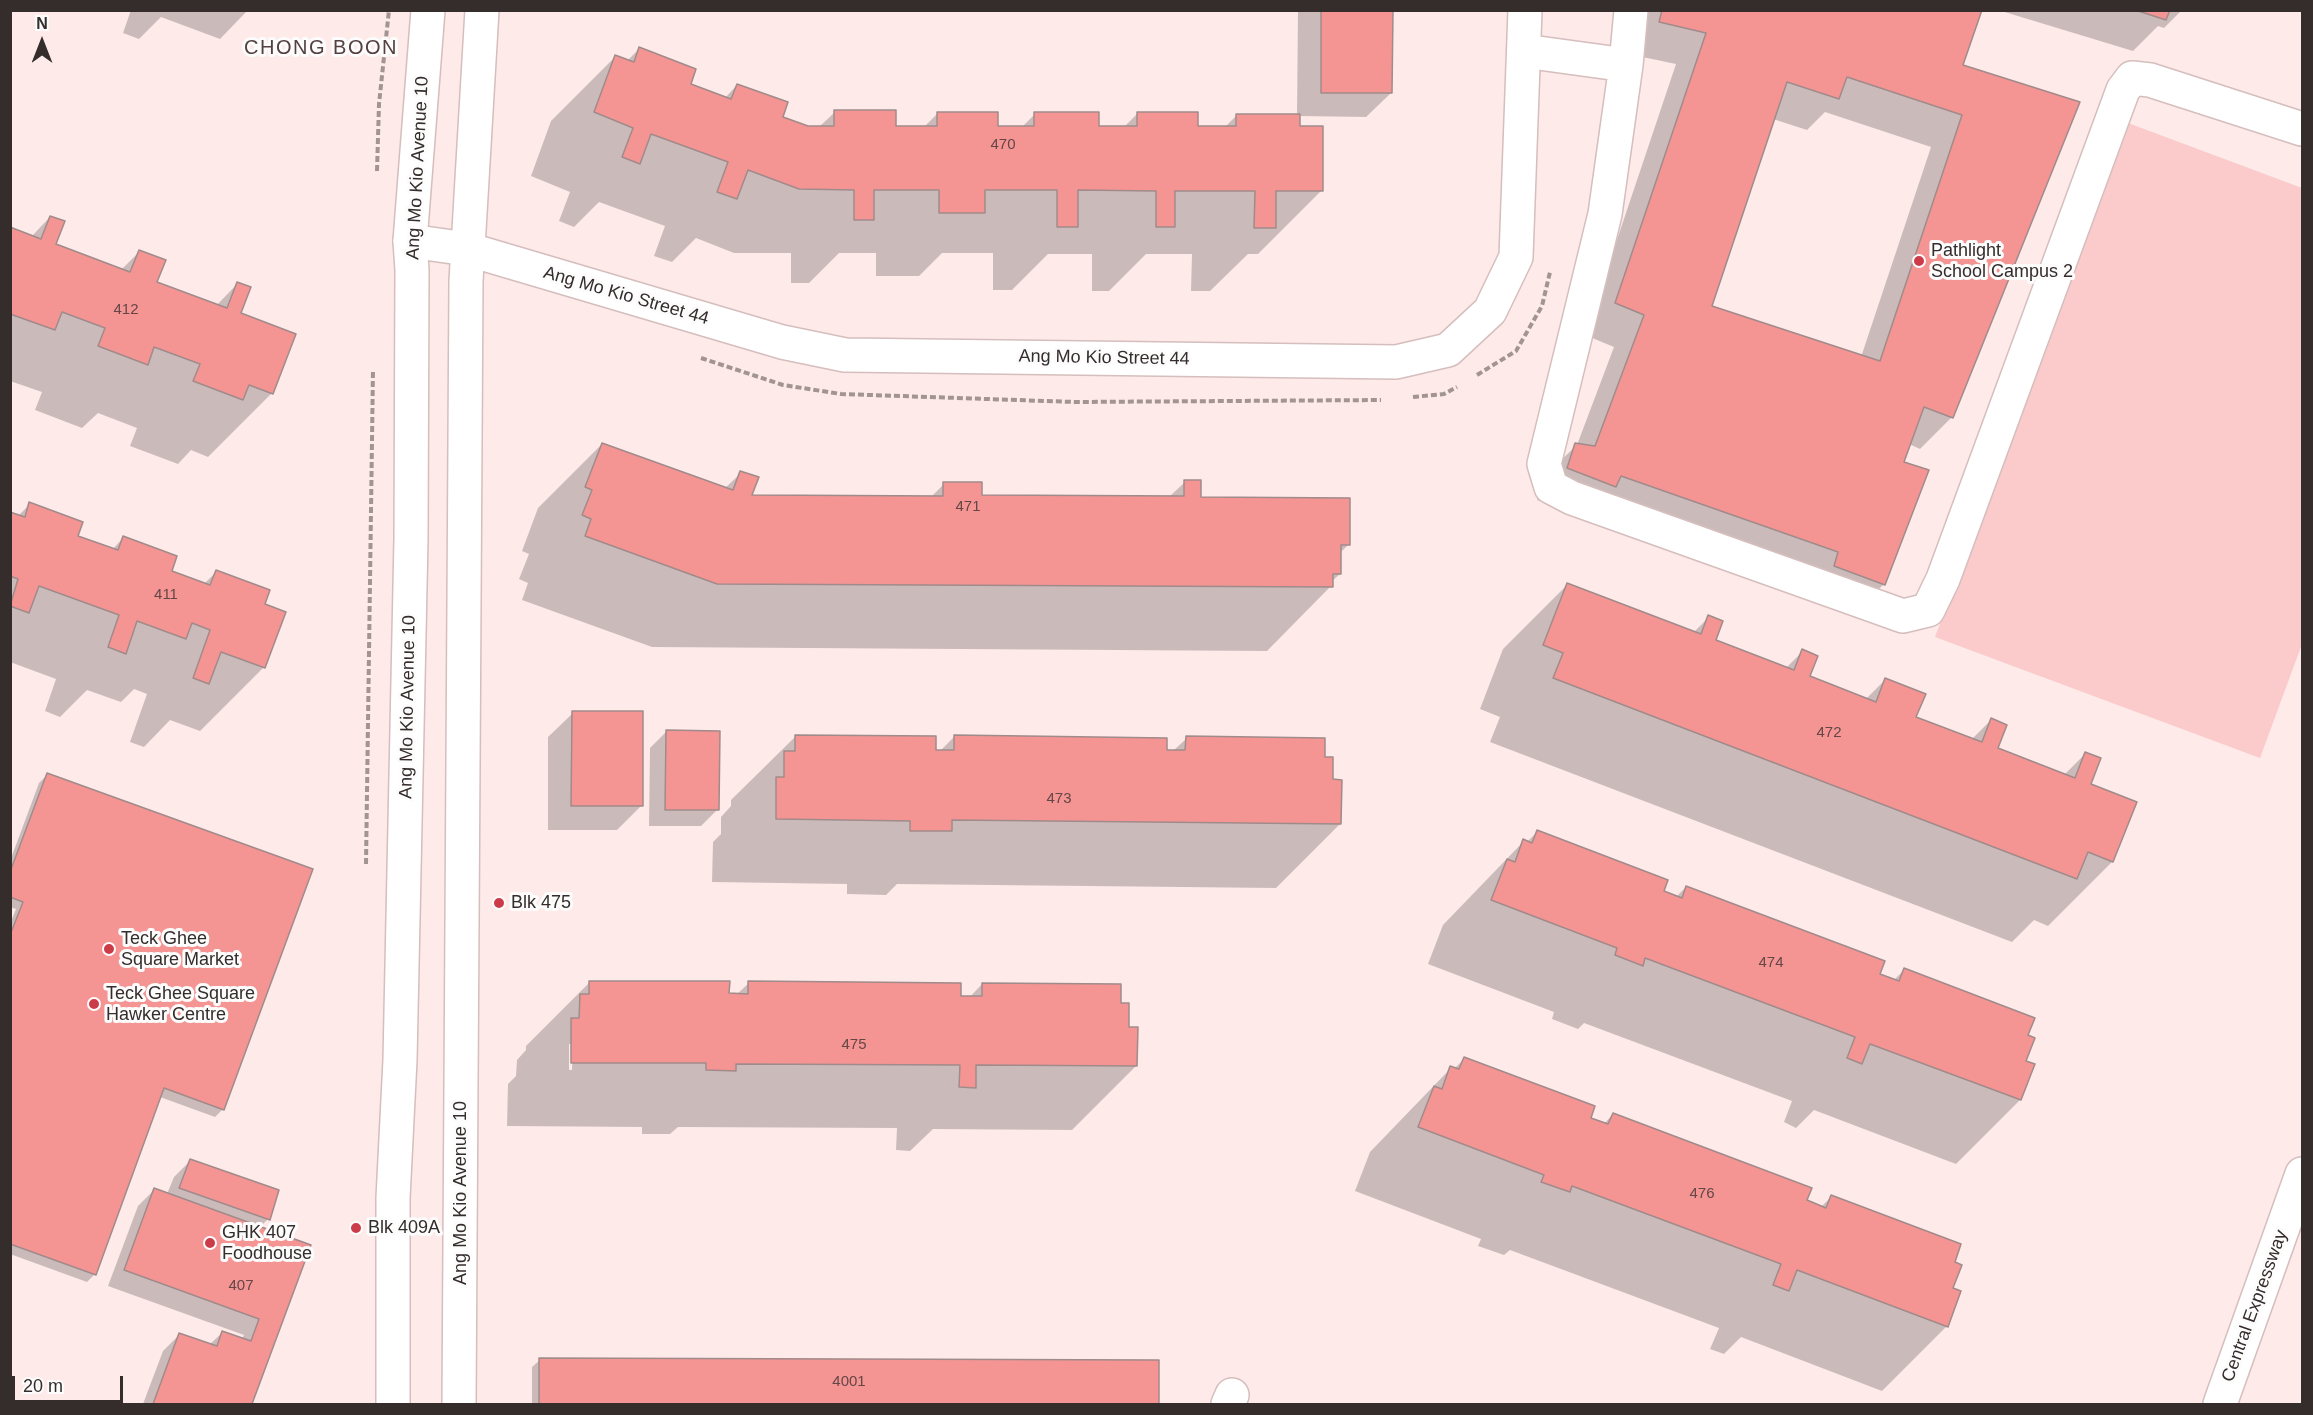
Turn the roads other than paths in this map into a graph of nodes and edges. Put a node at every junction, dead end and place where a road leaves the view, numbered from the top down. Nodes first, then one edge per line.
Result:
1 (428, 10) edge
2 (482, 10) edge
3 (1526, 10) edge
4 (1631, 10) edge
5 (1524, 51) junction
6 (1626, 65) junction
7 (2302, 129) edge
8 (410, 241) junction
9 (467, 249) junction
10 (2302, 1174) edge
11 (393, 1404) edge
12 (459, 1404) edge
13 (2220, 1404) edge

1 - 8 main road, Ang Mo Kio Avenue 10
2 - 9 main road, Ang Mo Kio Avenue 10
3 - 5 main road, Ang Mo Kio Street 44
4 - 6 main road
5 - 6 main road
5 - 9 main road, Ang Mo Kio Street 44
6 - 7 main road
8 - 9 main road, Ang Mo Kio Street 44
8 - 11 main road, Ang Mo Kio Avenue 10
9 - 12 main road, Ang Mo Kio Avenue 10
10 - 13 main road, Central Expressway

